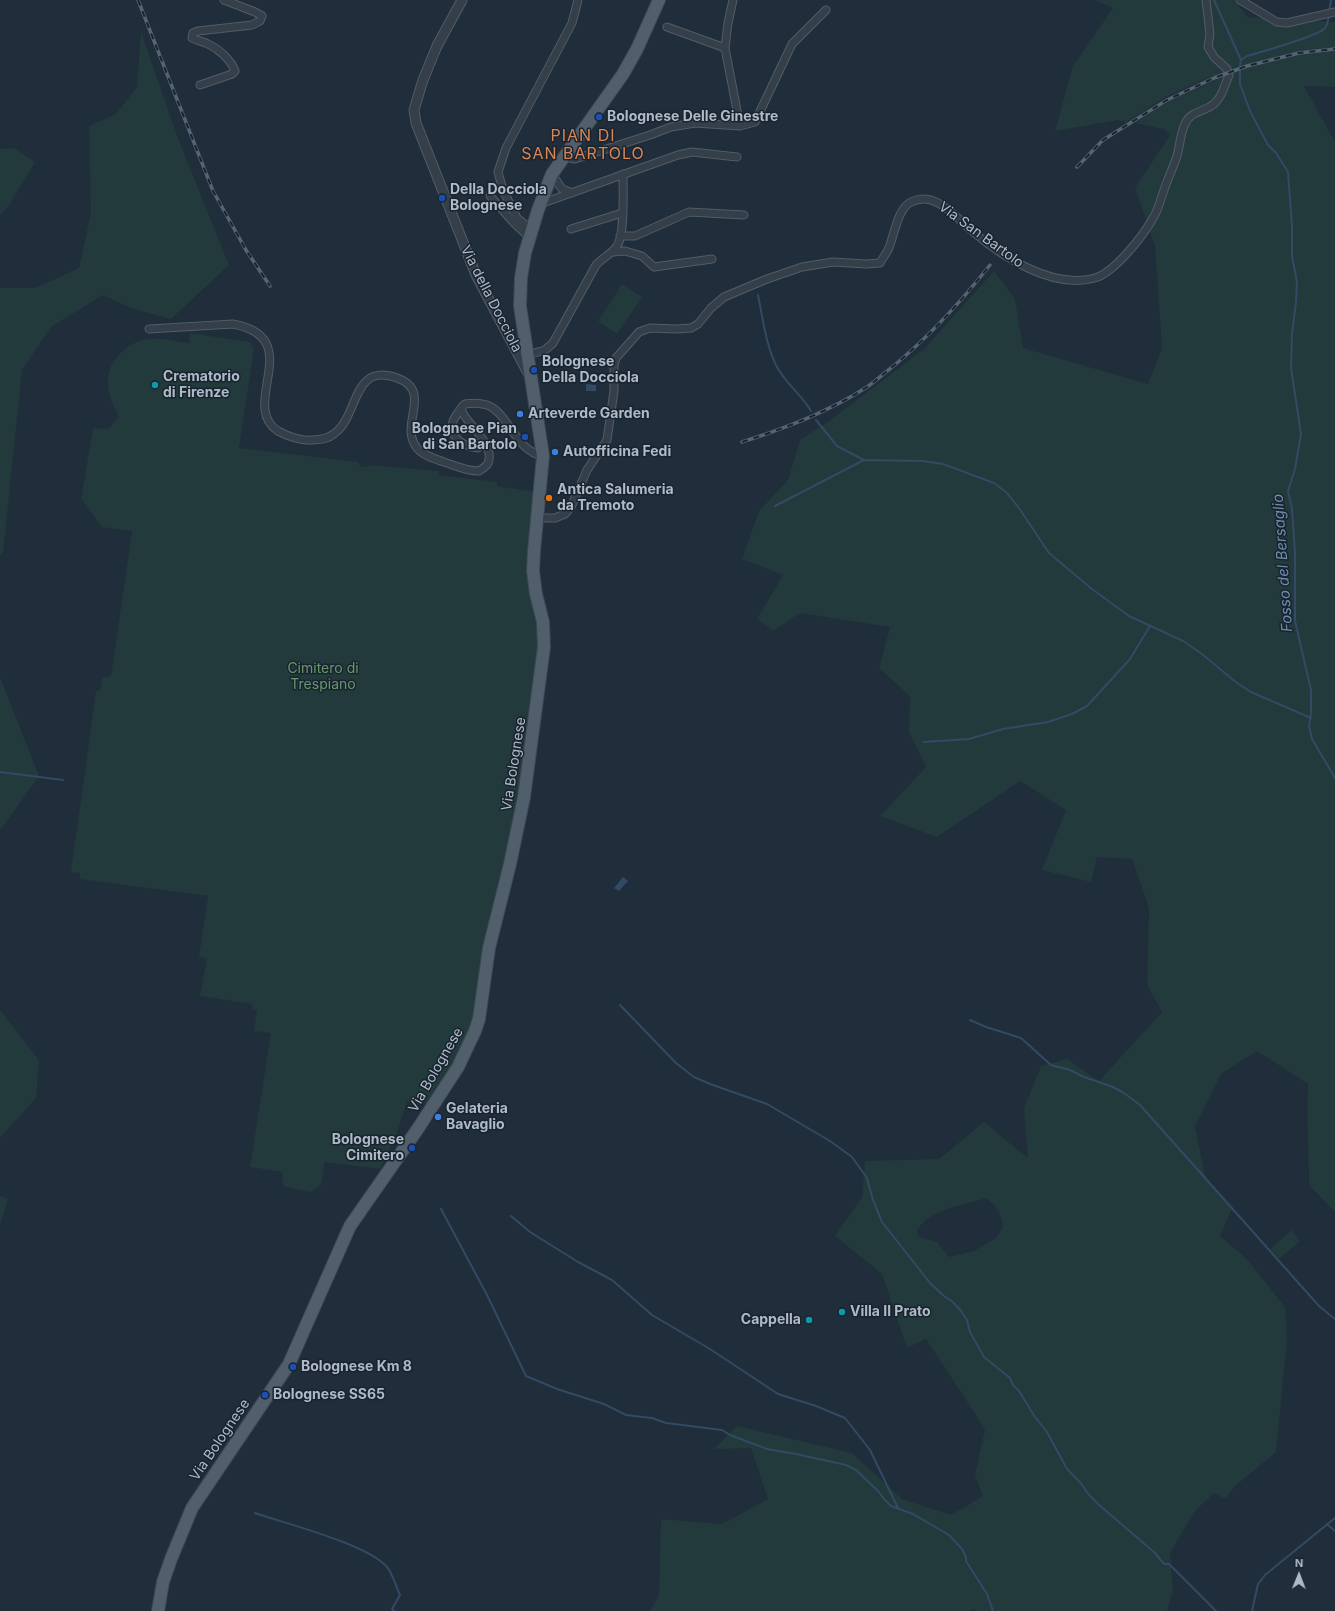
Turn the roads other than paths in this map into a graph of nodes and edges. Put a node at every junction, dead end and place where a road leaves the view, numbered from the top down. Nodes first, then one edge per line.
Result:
1 (224, 0) edge
2 (462, 0) edge
3 (578, 0) edge
4 (658, 0) edge
5 (733, 0) edge
6 (1206, 0) edge
7 (1240, 0) edge
8 (826, 10) dead end
9 (1334, 12) edge
10 (667, 27) dead end
11 (726, 48) junction
12 (200, 85) dead end
13 (740, 126) junction
14 (562, 157) junction
15 (737, 157) dead end
16 (552, 174) junction
17 (624, 174) junction
18 (572, 192) junction
19 (490, 196) dead end
20 (540, 204) junction
21 (622, 213) junction
22 (744, 216) dead end
23 (571, 229) dead end
24 (531, 234) junction
25 (620, 236) junction
26 (613, 252) junction
27 (712, 260) dead end
28 (149, 329) dead end
29 (527, 355) junction
30 (530, 376) junction
31 (461, 409) junction
32 (483, 440) junction
33 (543, 456) junction
34 (538, 518) junction
35 (158, 1611) edge

1 - 12 street
2 - 30 street, Via della Docciola
3 - 24 street
4 - 14 main road, Via Bolognese
5 - 11 street
6 - 34 street, Via San Bartolo
7 - 9 street
8 - 13 street
10 - 11 street
11 - 13 street
13 - 14 street
14 - 16 main road, Via Bolognese
15 - 17 street
16 - 18 street
16 - 20 main road, Via Bolognese
17 - 18 street
17 - 21 street
18 - 20 street
19 - 24 street
20 - 24 main road, Via Bolognese
21 - 23 street
21 - 25 street
22 - 25 street
24 - 29 main road, Via Bolognese
25 - 26 street
26 - 27 street
26 - 29 street
28 - 32 street
29 - 30 main road, Via Bolognese
30 - 33 main road, Via Bolognese
31 - 32 street
31 - 32 street
31 - 33 street
33 - 34 main road, Via Bolognese
34 - 35 main road, Via Bolognese

